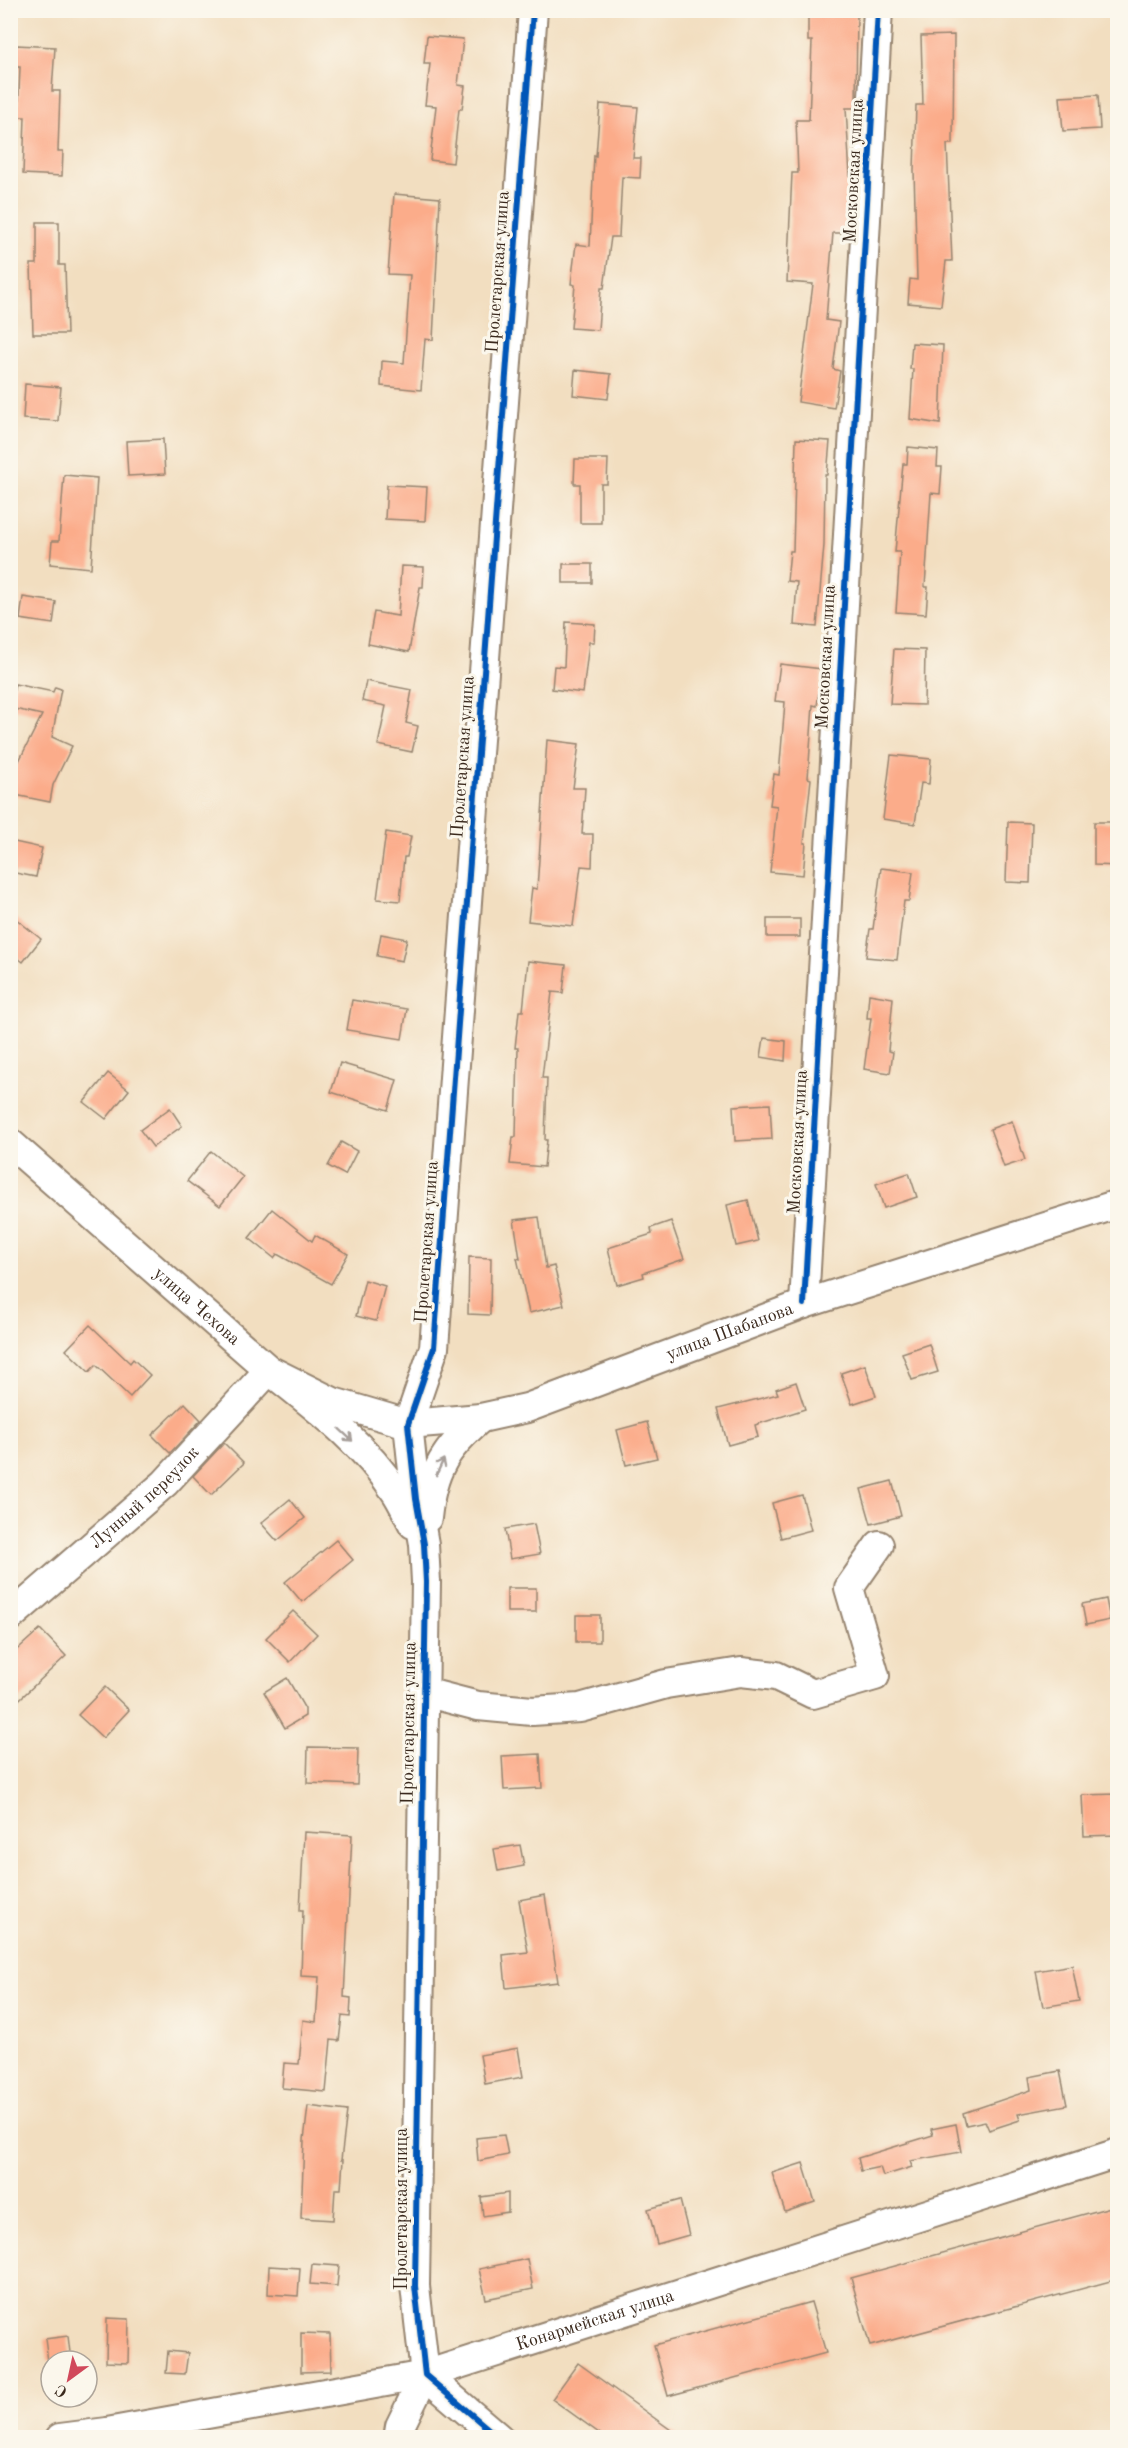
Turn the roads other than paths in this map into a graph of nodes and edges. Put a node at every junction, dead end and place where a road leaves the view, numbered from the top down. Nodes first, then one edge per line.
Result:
1 (533, 10) edge
2 (878, 10) edge
3 (10, 1143) edge
4 (1118, 1204) edge
5 (804, 1304) junction
6 (269, 1370) junction
7 (481, 1418) junction
8 (408, 1424) junction
9 (424, 1544) junction
10 (879, 1545) dead end
11 (10, 1617) edge
12 (424, 1692) junction
13 (1118, 2153) edge
14 (425, 2375) junction
15 (106, 2435) edge
16 (60, 2438) edge
17 (398, 2438) edge
18 (499, 2438) edge

1 - 8 street, Пролетарская улица
2 - 5 street, Московская улица
3 - 6 street, улица Чехова
4 - 5 street, улица Шабанова
5 - 7 street, улица Шабанова
6 - 8 street, улица Чехова
6 -> 9 street
6 - 11 street, Лунный переулок
7 - 8 street, улица Шабанова
9 -> 7 street
8 - 9 street, Пролетарская улица
9 - 12 street, Пролетарская улица
10 - 12 street
12 - 14 street, Пролетарская улица
13 - 14 street, Конармейская улица
14 - 15 street, Конармейская улица
14 - 17 street
14 - 18 street
15 - 16 street, Конармейская улица

